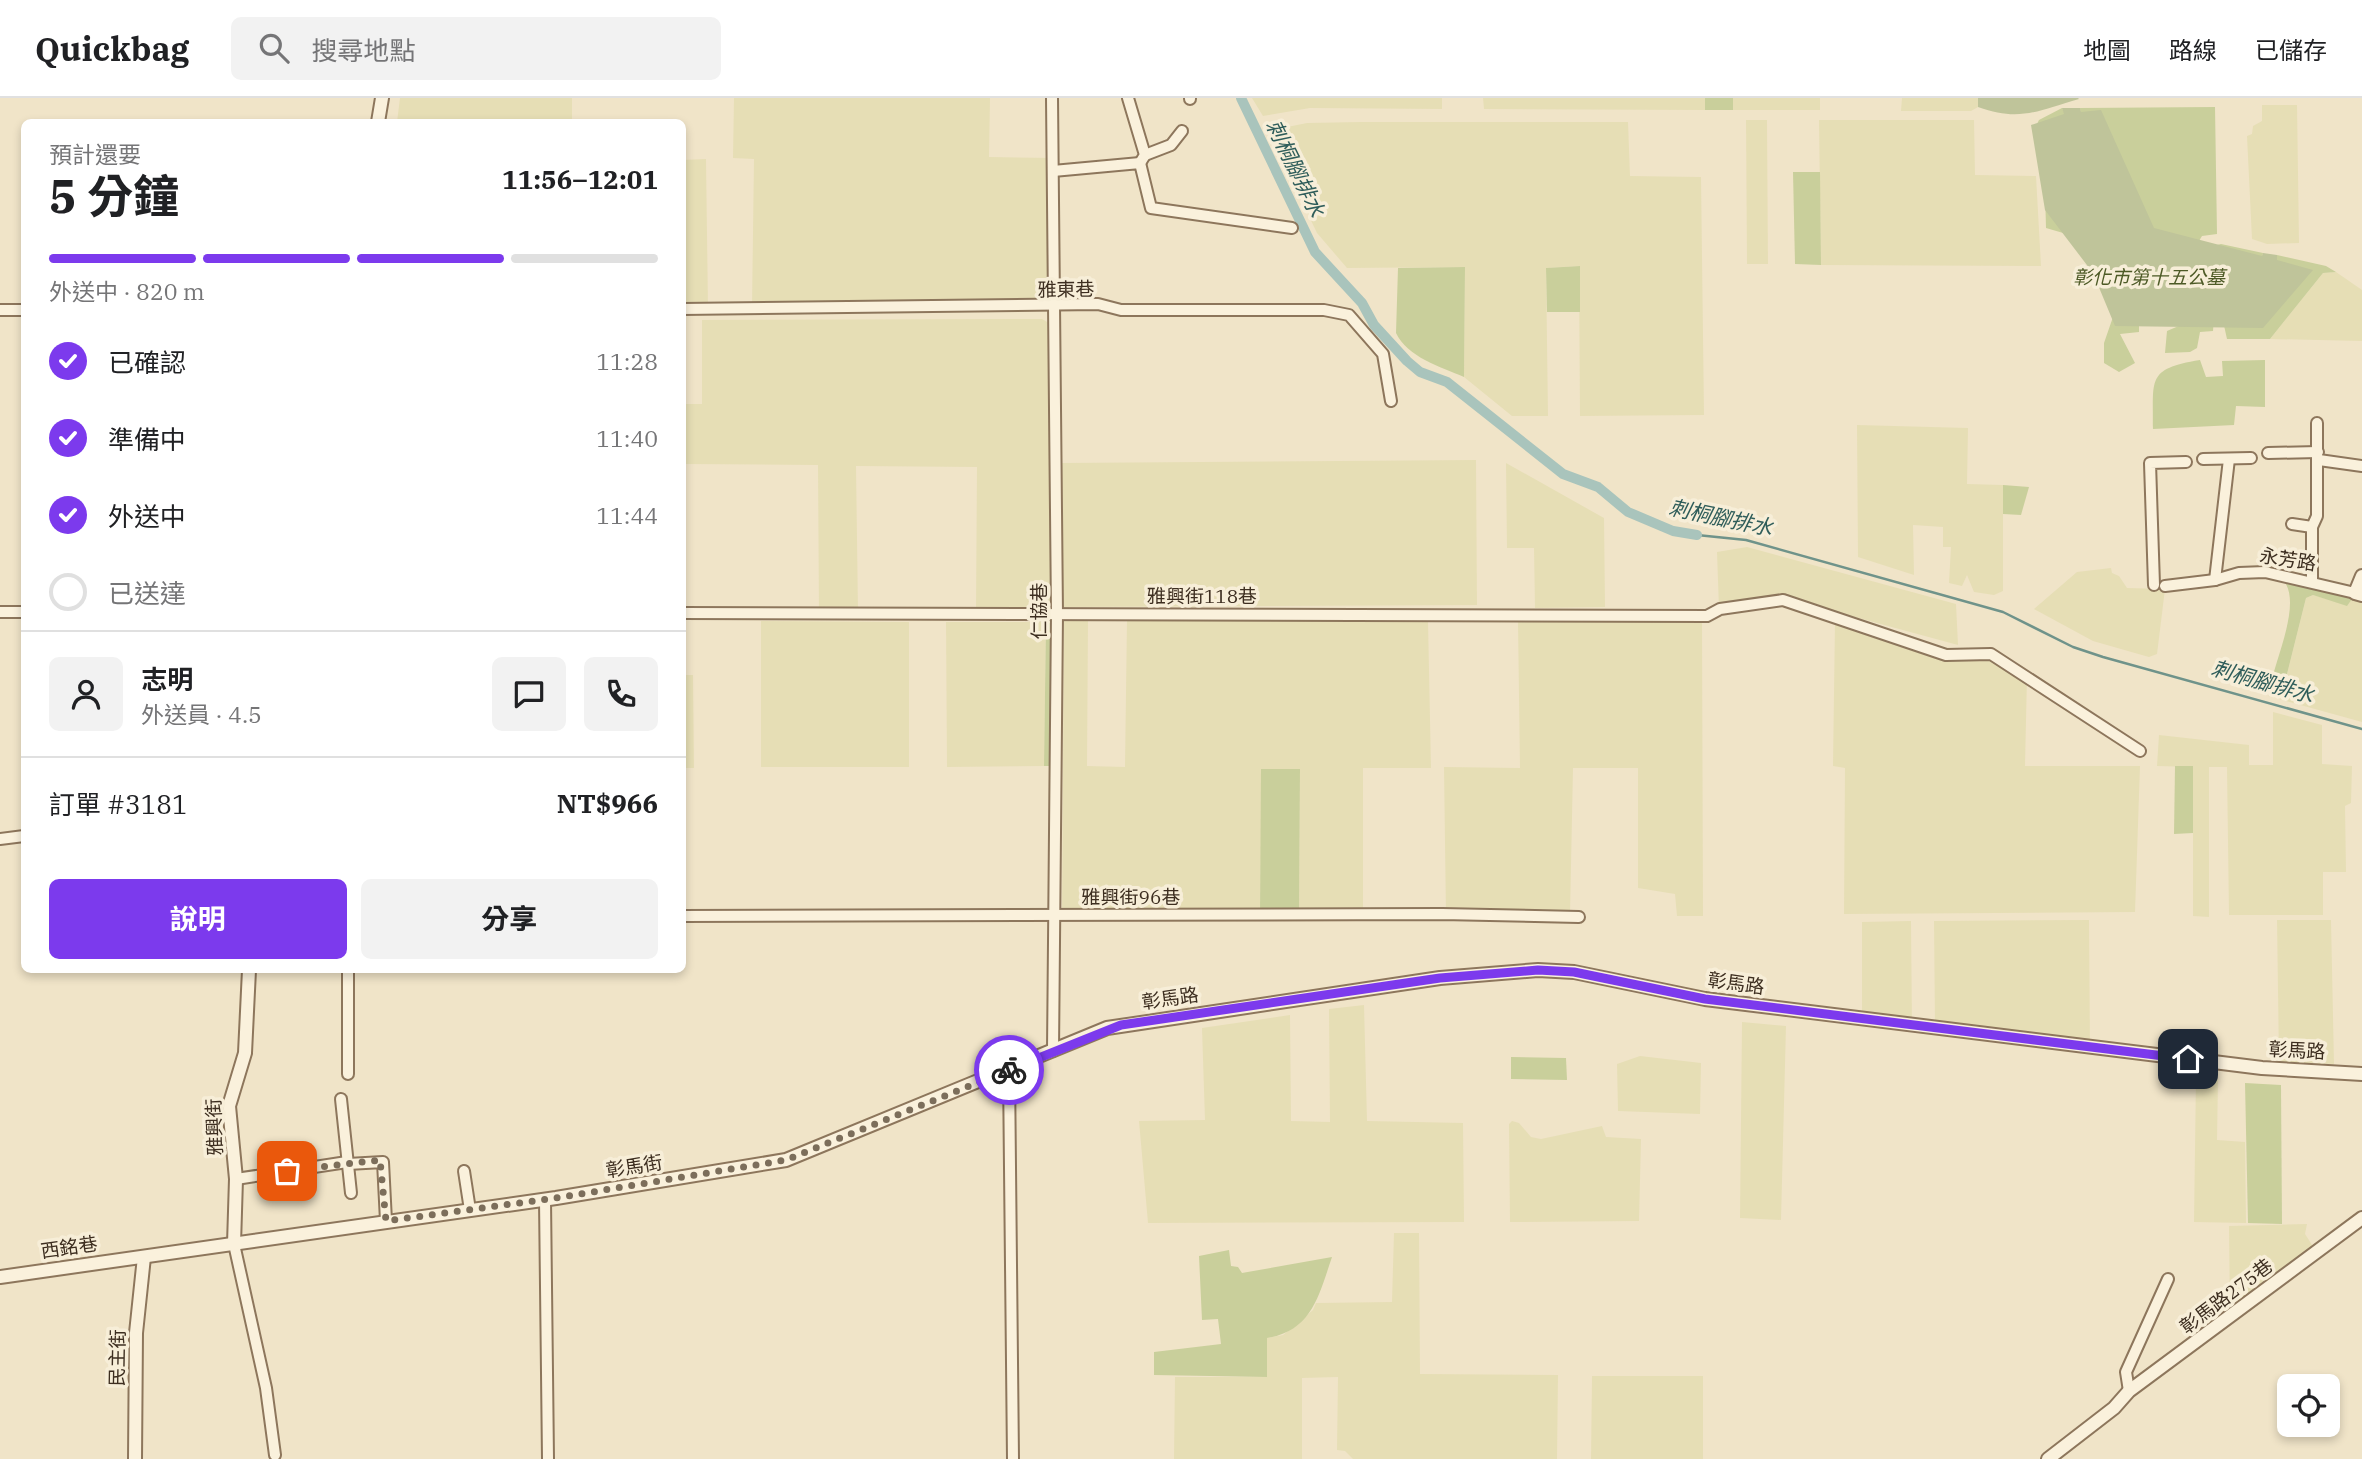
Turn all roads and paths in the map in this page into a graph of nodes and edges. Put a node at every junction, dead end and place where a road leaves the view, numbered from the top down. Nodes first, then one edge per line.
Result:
1 (382, 98) edge
2 (1052, 98) edge
3 (1128, 98) edge
4 (378, 119) edge
5 (1182, 131) dead end
6 (1143, 159) junction
7 (1053, 171) junction
8 (1292, 228) dead end
9 (1055, 307) junction
10 (686, 309) edge
11 (0, 310) edge
12 (21, 310) edge
13 (1391, 401) dead end
14 (2317, 423) dead end
15 (2268, 453) dead end
16 (2319, 456) junction
17 (2230, 458) junction
18 (2251, 458) dead end
19 (2203, 459) dead end
20 (2186, 462) dead end
21 (2362, 466) edge
22 (2292, 524) dead end
23 (2312, 527) junction
24 (2362, 576) edge
25 (2215, 580) junction
26 (2312, 581) junction
27 (2358, 594) edge
28 (0, 612) edge
29 (21, 612) edge
30 (686, 613) edge
31 (1057, 614) junction
32 (2140, 751) dead end
33 (21, 836) edge
34 (0, 839) edge
35 (1052, 914) junction
36 (686, 916) edge
37 (1579, 917) dead end
38 (249, 973) edge
39 (348, 973) edge
40 (1107, 1028) joint
41 (1053, 1051) junction
42 (1009, 1070) junction
43 (348, 1074) dead end
44 (2362, 1074) edge
45 (341, 1099) dead end
46 (348, 1163) junction
47 (464, 1171) dead end
48 (236, 1179) junction
49 (351, 1193) dead end
50 (545, 1200) junction
51 (470, 1210) junction
52 (2362, 1218) edge
53 (386, 1221) junction
54 (234, 1244) junction
55 (144, 1257) junction
56 (0, 1277) edge
57 (2168, 1279) dead end
58 (2129, 1391) junction
59 (275, 1455) dead end
60 (135, 1459) edge
61 (548, 1459) edge
62 (1013, 1459) edge
63 (2048, 1459) edge

1 - 4 street
2 - 7 street, 仁協巷
3 - 6 street
5 - 6 street
6 - 7 street
6 - 8 street
7 - 9 street, 仁協巷
9 - 10 street, 雅東巷
9 - 13 street, 雅東巷
9 - 31 street, 仁協巷
11 - 12 street
14 - 16 street
15 - 16 street
16 - 21 street
16 - 23 street
17 - 18 street
17 - 19 street
17 - 25 street
20 - 25 street, 永芳路
22 - 23 street
23 - 26 street
24 - 27 street
25 - 26 street, 永芳路
26 - 27 street, 永芳路
28 - 29 street
30 - 31 street, 雅興街118巷
31 - 32 street, 雅興街118巷
31 - 35 street, 仁協巷
33 - 34 street
35 - 36 street, 雅興街96巷
35 - 37 street, 雅興街96巷
35 - 41 street, 仁協巷
38 - 48 street, 雅興街
39 - 43 street
40 - 41 street, 彰馬街
40 - 44 street, 彰馬路
41 - 42 street, 彰馬街
42 - 50 street, 彰馬街
42 - 62 street
45 - 46 street
46 - 48 street
46 - 49 street
46 - 53 street
47 - 51 street
48 - 54 street, 雅興街
50 - 51 street, 彰馬街
50 - 61 street
51 - 53 street, 彰馬街
52 - 58 street, 彰馬路275巷
53 - 54 street, 彰馬街
54 - 55 street, 彰馬街
54 - 59 street
55 - 56 street, 西銘巷
55 - 60 street, 民主街
57 - 58 street
58 - 63 street, 彰馬路275巷

